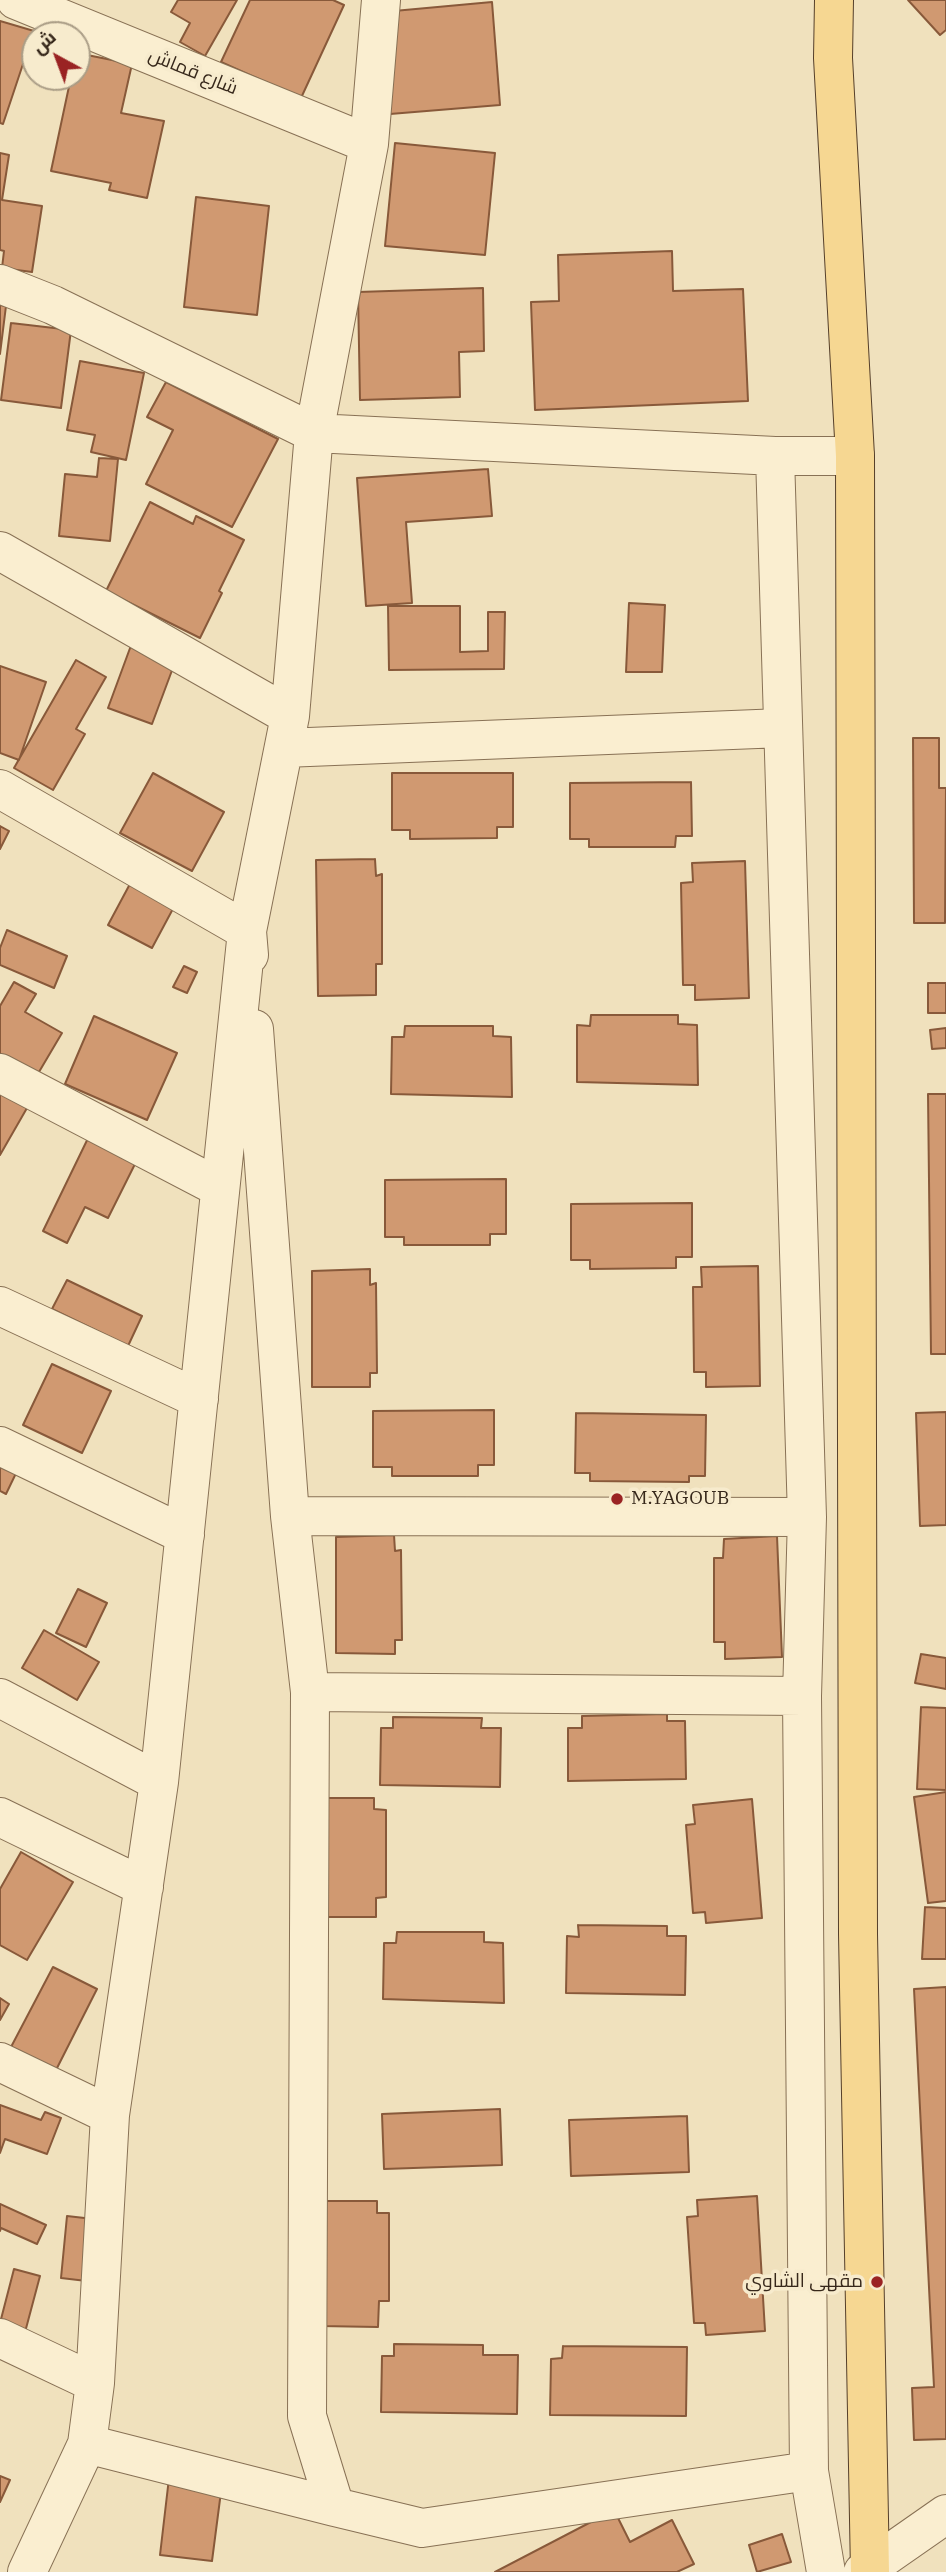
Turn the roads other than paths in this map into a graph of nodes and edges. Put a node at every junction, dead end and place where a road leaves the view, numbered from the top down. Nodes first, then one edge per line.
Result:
1 (16, 0) edge
2 (381, 0) edge
3 (834, 0) edge
4 (369, 144) junction
5 (0, 284) edge
6 (313, 433) junction
7 (775, 456) junction
8 (855, 456) junction
9 (0, 551) edge
10 (782, 728) junction
11 (287, 732) junction
12 (0, 789) edge
13 (247, 931) junction
14 (0, 1073) edge
15 (220, 1188) junction
16 (0, 1306) edge
17 (200, 1399) junction
18 (0, 1446) edge
19 (290, 1516) junction
20 (807, 1517) junction
21 (185, 1535) junction
22 (310, 1692) junction
23 (802, 1696) junction
24 (0, 1698) edge
25 (159, 1782) junction
26 (0, 1817) edge
27 (144, 1887) junction
28 (0, 2062) edge
29 (110, 2115) junction
30 (0, 2339) edge
31 (95, 2383) junction
32 (87, 2444) junction
33 (809, 2471) junction
34 (335, 2507) junction
35 (946, 2514) edge
36 (868, 2570) edge
37 (27, 2572) edge
38 (826, 2572) edge

1 - 4 street, شارع قماش
2 - 4 street
3 - 8 main road
4 - 6 street
5 - 6 street
6 - 7 street
6 - 11 street
7 - 8 street
7 - 10 street
8 - 36 main road
9 - 11 street
10 - 11 street
10 - 20 street
11 - 13 street
12 - 13 street
13 - 15 street
13 - 19 street
14 - 15 street
15 - 17 street
16 - 17 street
17 - 21 street
18 - 21 street
19 - 20 street
19 - 22 street
20 - 23 street
21 - 25 street
22 - 23 street
22 - 34 street
23 - 33 street
24 - 25 street
25 - 27 street
26 - 27 street
27 - 29 street
28 - 29 street
29 - 31 street
30 - 31 street
31 - 32 street
32 - 34 street
32 - 37 street
33 - 34 street
33 - 38 street
35 - 36 street

